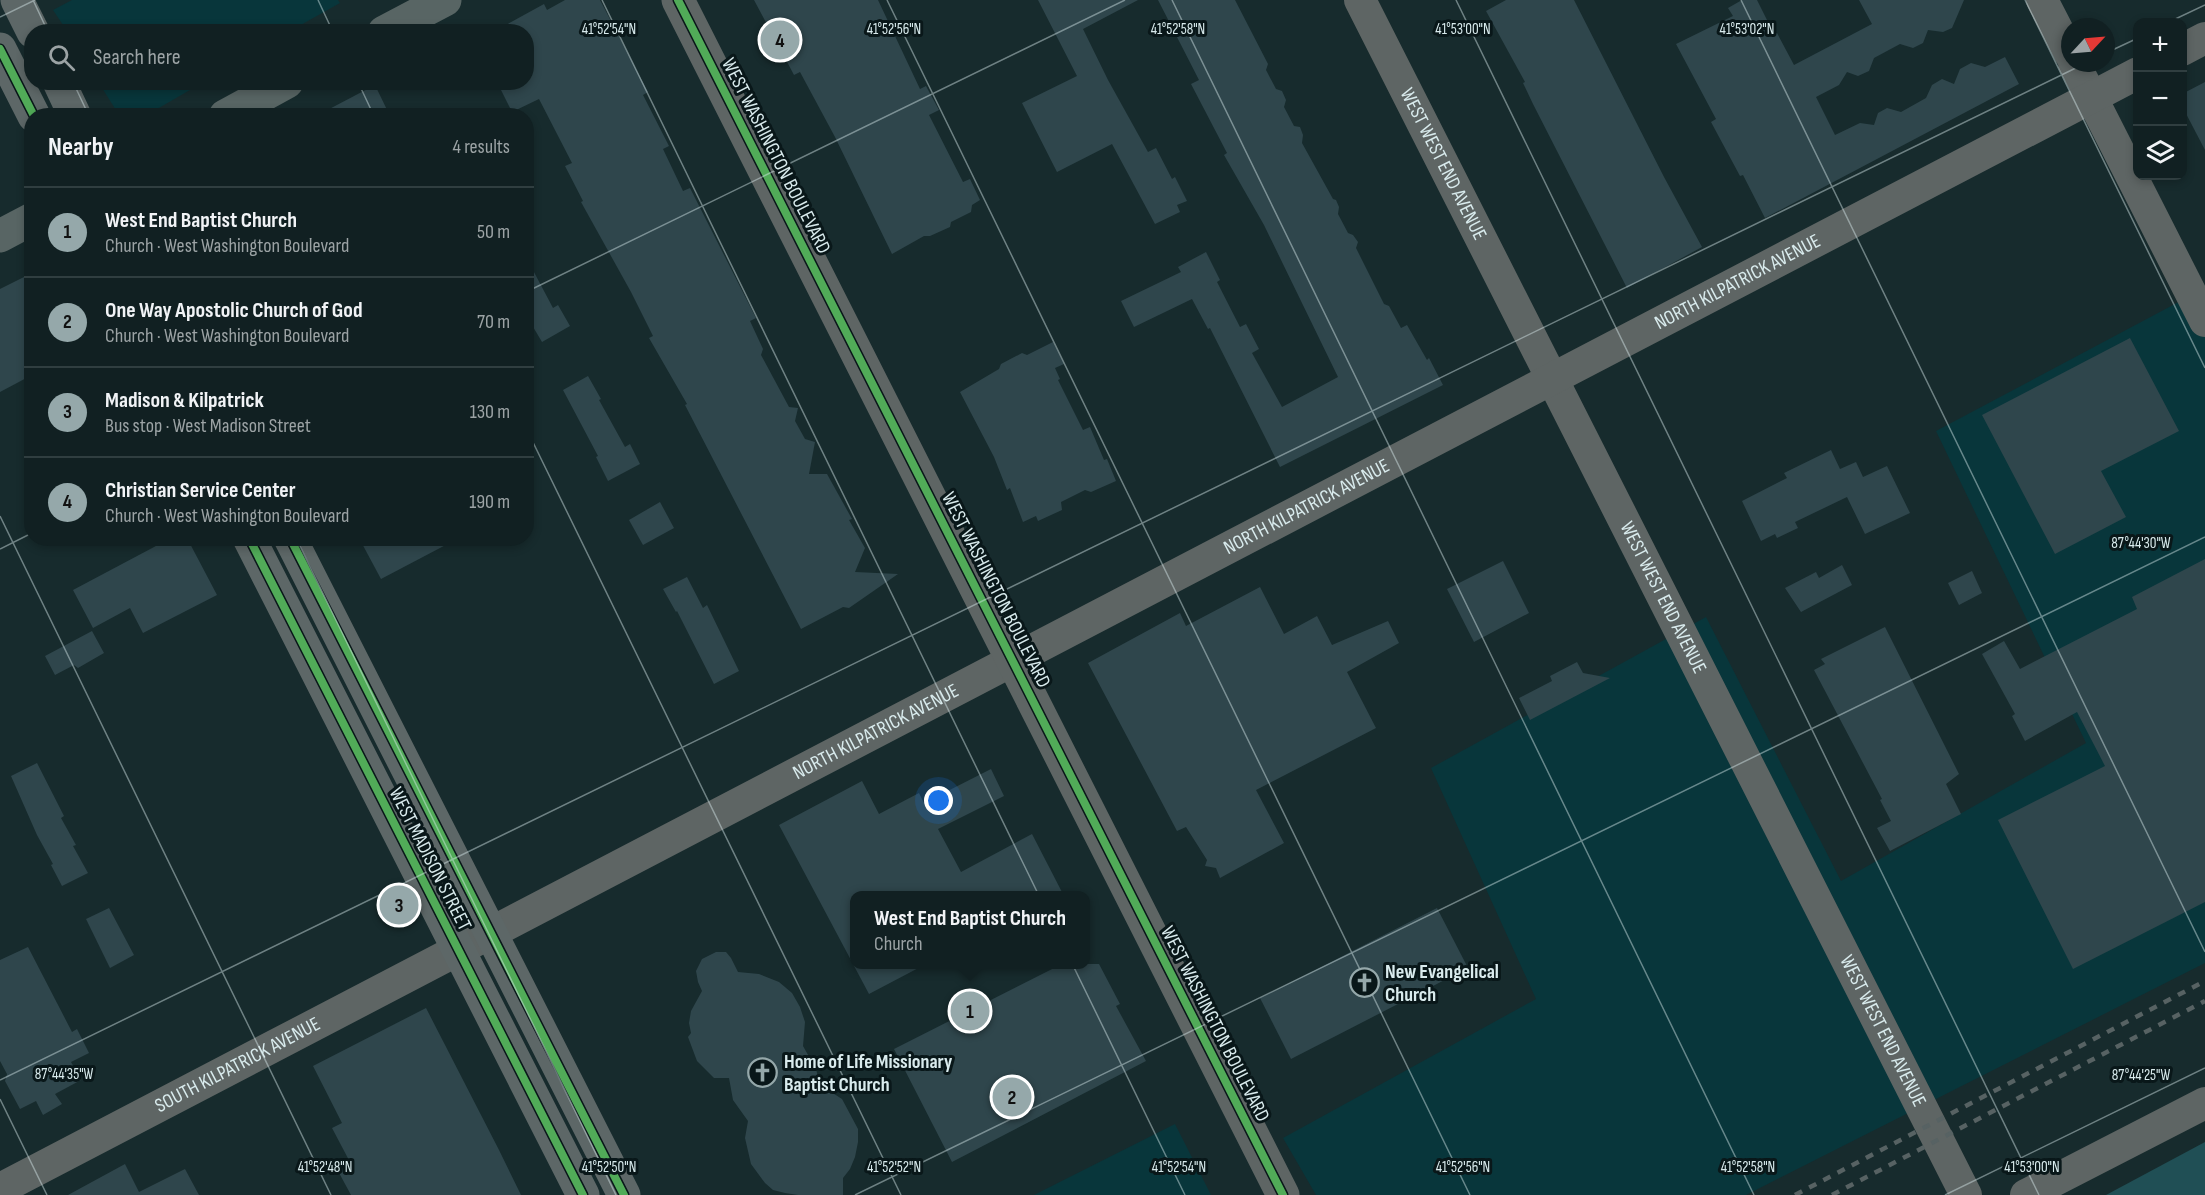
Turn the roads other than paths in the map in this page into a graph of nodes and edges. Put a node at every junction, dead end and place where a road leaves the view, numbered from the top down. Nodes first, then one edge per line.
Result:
1 (16, 0) edge
2 (445, 0) edge
3 (678, 0) edge
4 (1360, 0) edge
5 (2042, 0) edge
6 (29, 24) edge
7 (399, 24) edge
8 (2061, 37) edge
9 (2205, 38) edge
10 (2187, 47) edge
11 (0, 49) edge
12 (2079, 72) edge
13 (2133, 76) edge
14 (62, 90) edge
15 (272, 90) edge
16 (2092, 97) junction
17 (30, 108) edge
18 (71, 108) edge
19 (240, 108) edge
20 (24, 223) edge
21 (0, 236) edge
22 (2205, 321) edge
23 (1552, 379) junction
24 (253, 546) edge
25 (294, 546) edge
26 (1013, 661) junction
27 (476, 942) junction
28 (2205, 1103) edge
29 (0, 1189) edge
30 (583, 1195) edge
31 (624, 1195) edge
32 (1283, 1195) edge
33 (1966, 1195) edge
34 (2026, 1195) edge

1 - 6 main road
2 - 7 main road
3 - 26 street, WEST WASHINGTON BOULEVARD
4 - 23 street, WEST WEST END AVENUE
5 - 8 street
9 - 10 street
11 - 17 main road
12 - 16 street
13 - 16 street, NORTH KILPATRICK AVENUE
14 - 18 main road
15 - 19 main road
16 - 22 street
16 - 23 street, NORTH KILPATRICK AVENUE
20 - 21 main road
23 - 26 street, NORTH KILPATRICK AVENUE
23 - 33 street, WEST WEST END AVENUE
24 - 27 main road, WEST MADISON STREET
25 - 27 main road, WEST MADISON STREET
26 - 27 street, NORTH KILPATRICK AVENUE
26 - 32 street, WEST WASHINGTON BOULEVARD
27 - 29 street, SOUTH KILPATRICK AVENUE
27 - 30 main road, WEST MADISON STREET
27 - 31 main road, WEST MADISON STREET
28 - 34 street

